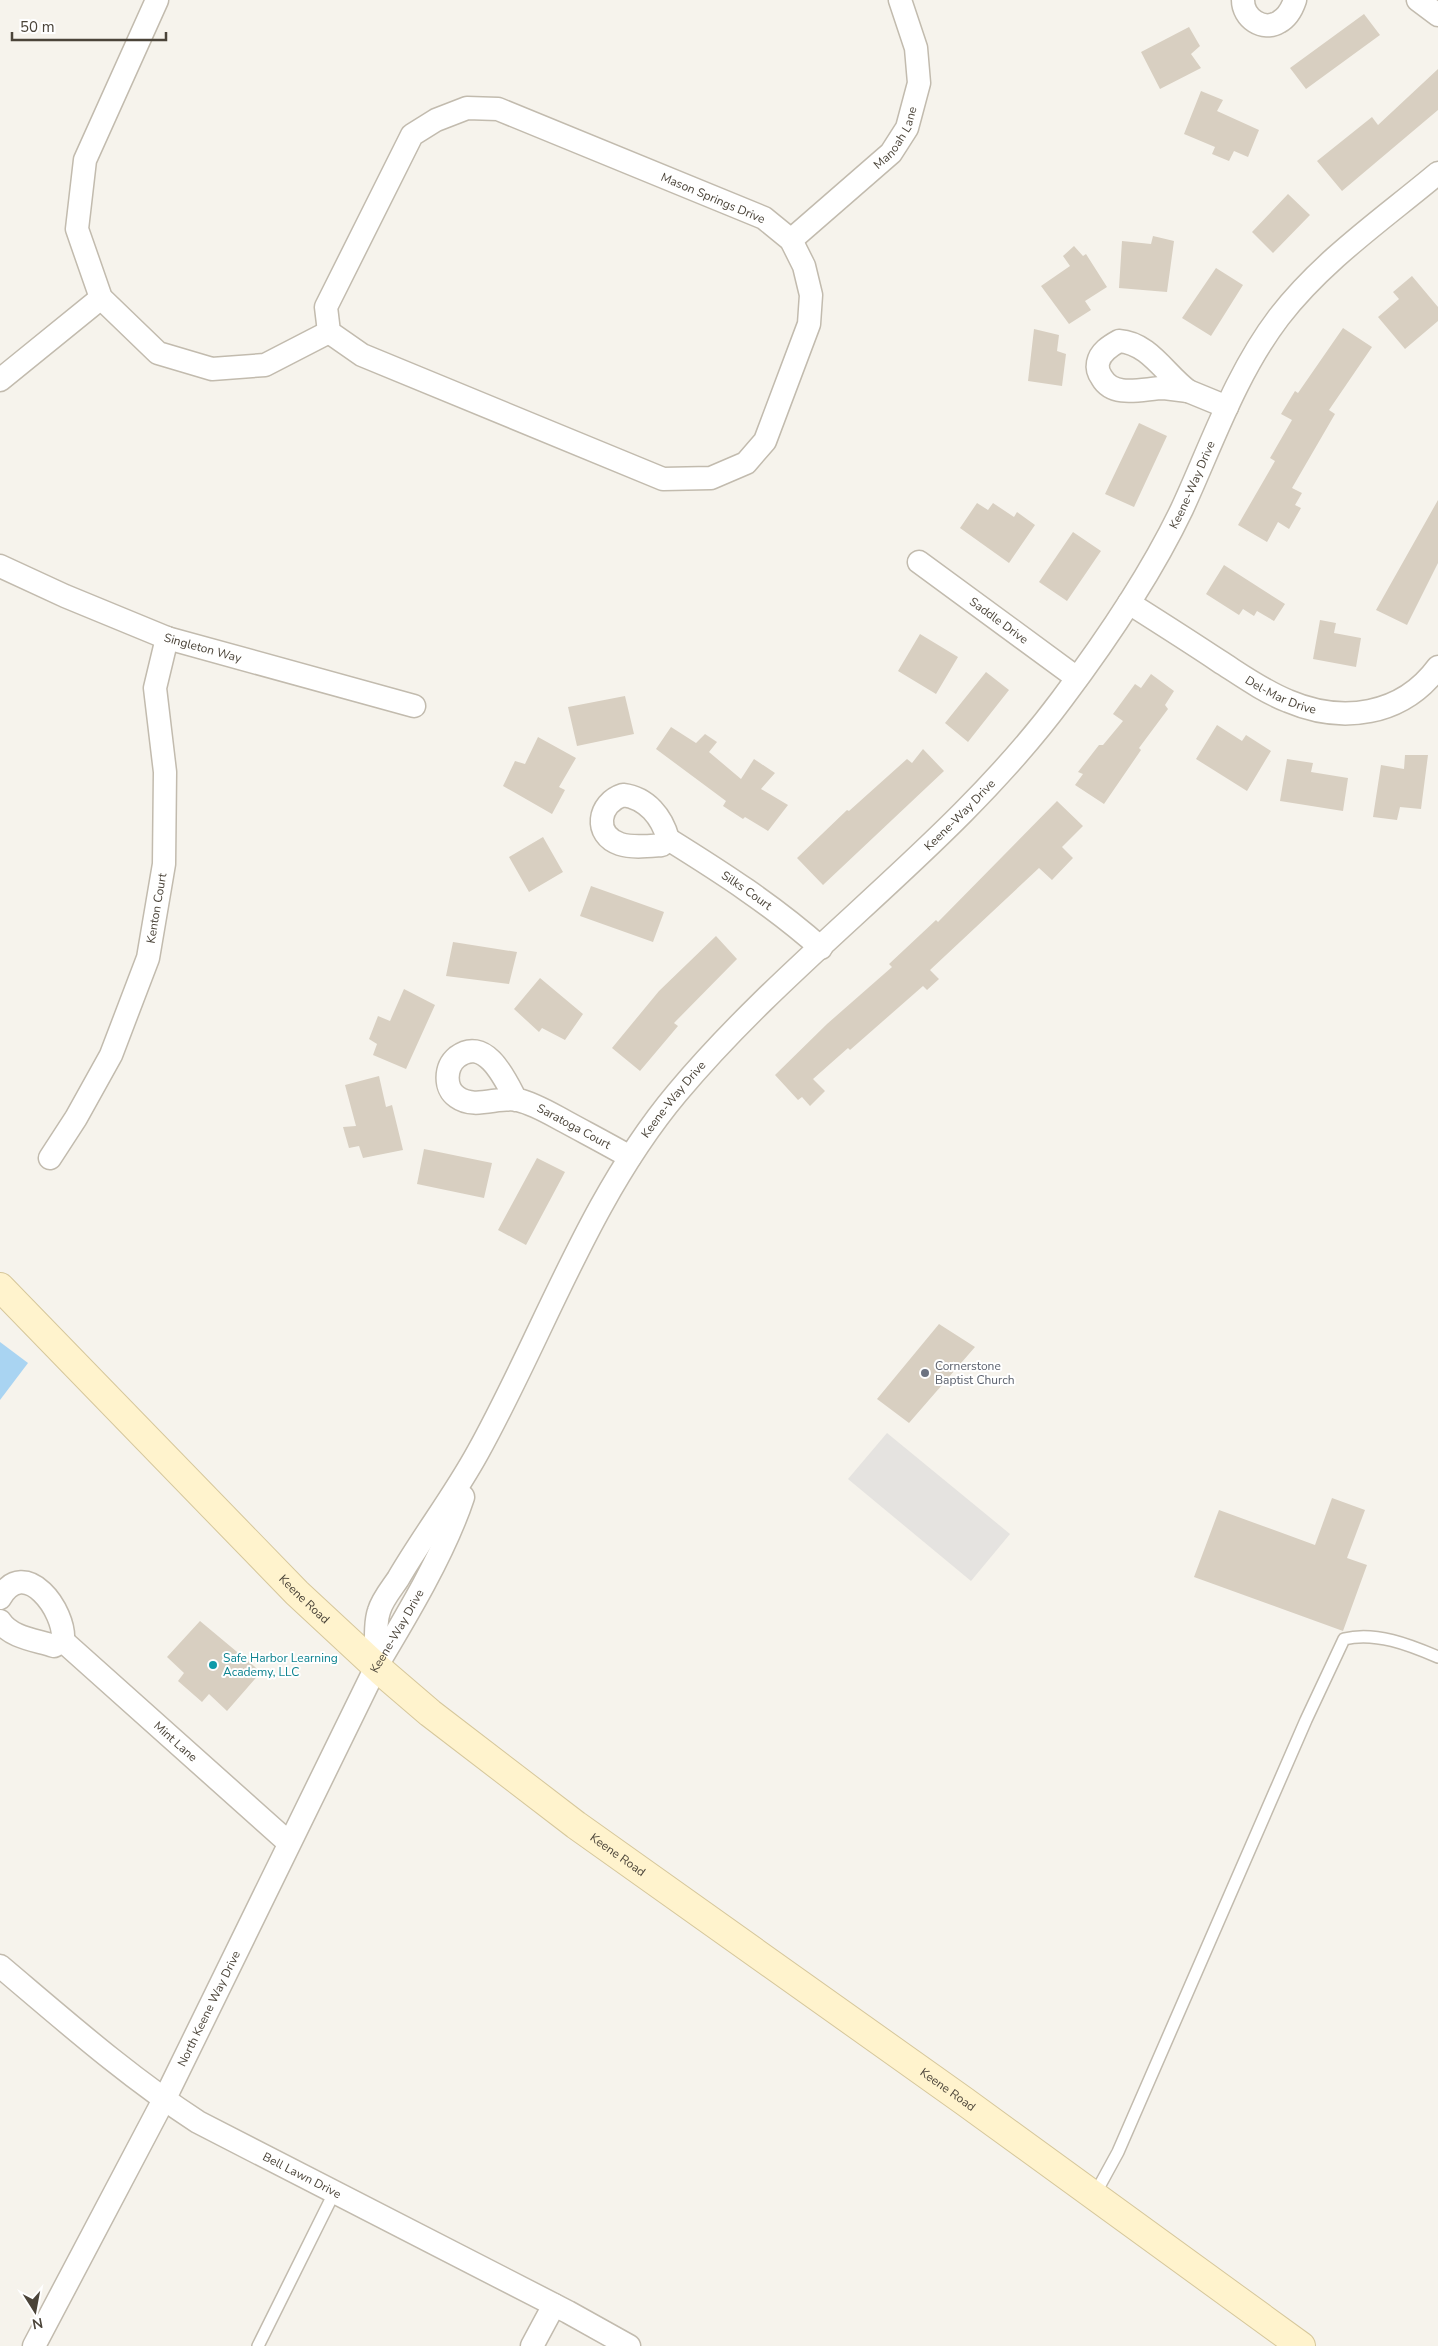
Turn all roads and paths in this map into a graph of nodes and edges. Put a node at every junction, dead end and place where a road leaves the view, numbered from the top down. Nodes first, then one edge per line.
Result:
1 (157, 0) edge
2 (900, 0) edge
3 (1243, 0) edge
4 (1295, 0) edge
5 (1418, 0) edge
6 (1438, 15) edge
7 (1438, 173) edge
8 (791, 240) junction
9 (101, 298) junction
10 (329, 332) junction
11 (0, 380) edge
12 (1188, 390) dead end
13 (1227, 407) junction
14 (919, 562) dead end
15 (0, 566) edge
16 (1129, 603) junction
17 (167, 638) junction
18 (1438, 667) edge
19 (1077, 678) junction
20 (414, 706) dead end
21 (668, 839) dead end
22 (820, 948) junction
23 (516, 1100) dead end
24 (50, 1158) dead end
25 (630, 1158) junction
26 (0, 1287) edge
27 (0, 1598) edge
28 (0, 1622) edge
29 (63, 1641) junction
30 (1438, 1657) edge
31 (376, 1667) junction
32 (289, 1843) junction
33 (0, 1966) edge
34 (164, 2100) junction
35 (334, 2193) junction
36 (1094, 2196) junction
37 (554, 2305) junction
38 (34, 2346) edge
39 (258, 2346) edge
40 (532, 2346) edge
41 (630, 2346) edge
42 (1301, 2346) edge

1 - 9 street
2 - 8 street, Manoah Lane
3 - 4 street
5 - 6 street
7 - 13 street, Keene-Way Drive
8 - 10 street, Mason Springs Drive
8 - 10 street, Mason Springs Drive
9 - 10 street
9 - 11 street
12 - 13 street
13 - 16 street, Keene-Way Drive
14 - 19 street, Saddle Drive
15 - 17 street, Singleton Way
16 - 18 street, Del-Mar Drive
16 - 19 street, Keene-Way Drive
17 - 20 street, Singleton Way
17 - 24 street, Kenton Court
19 - 22 street, Keene-Way Drive
21 - 22 street, Silks Court
22 - 25 street, Keene-Way Drive
23 - 25 street, Saratoga Court
25 - 31 street, Keene-Way Drive
26 - 31 main road, Keene Road
27 - 29 street
28 - 29 street
29 - 32 street, Mint Lane
30 - 36 lane
31 - 32 street, North Keene Way Drive
31 - 36 main road, Keene Road
32 - 34 street, North Keene Way Drive
33 - 34 street, Bell Lawn Drive
34 - 35 street, Bell Lawn Drive
34 - 38 street, North Keene Way Drive
35 - 37 street, Bell Lawn Drive
35 - 39 lane
36 - 42 main road, Keene Road
37 - 40 street
37 - 41 street, Bell Lawn Drive

